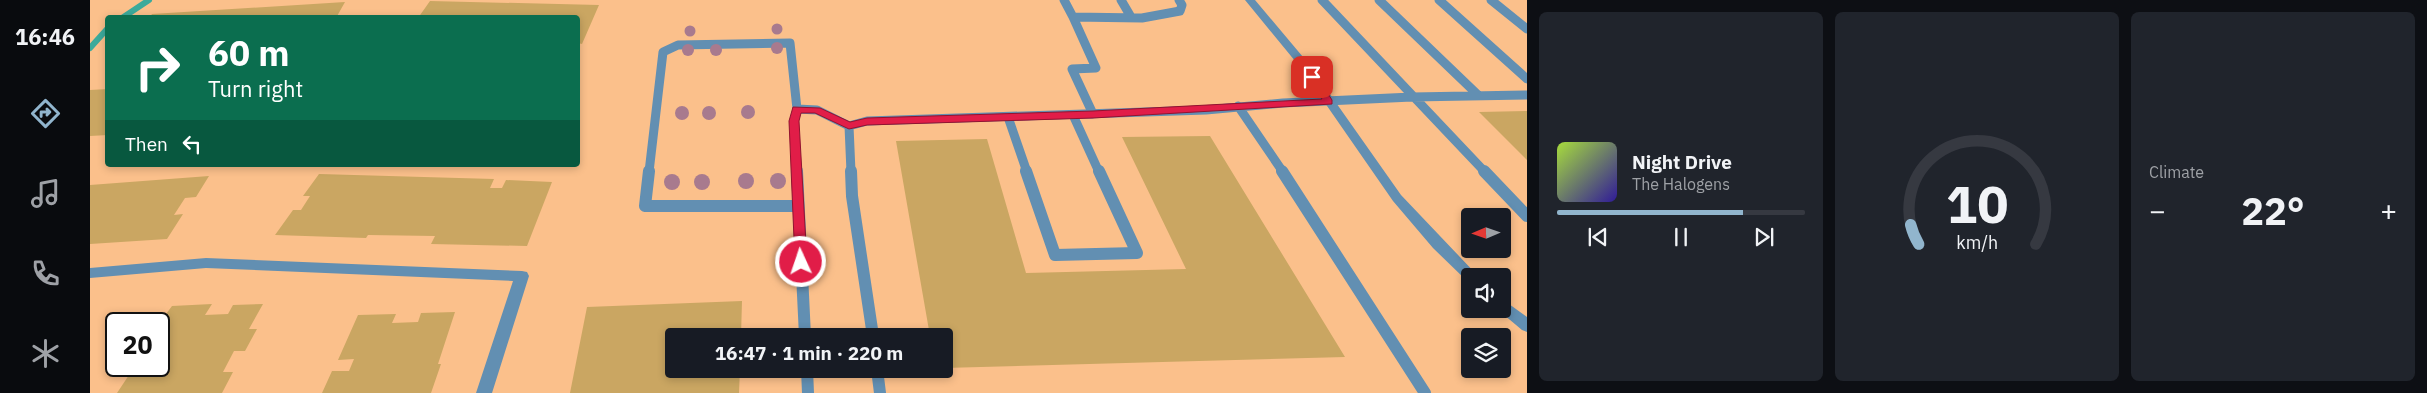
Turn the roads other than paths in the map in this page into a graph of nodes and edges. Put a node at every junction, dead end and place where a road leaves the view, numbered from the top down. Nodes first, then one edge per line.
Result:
1 (1064, 0) edge
2 (1121, 0) edge
3 (1179, 0) edge
4 (1250, 0) edge
5 (1322, 0) edge
6 (1379, 0) edge
7 (1439, 0) edge
8 (1491, 0) edge
9 (1073, 17) junction
10 (1131, 17) junction
11 (1527, 29) edge
12 (1527, 79) edge
13 (1527, 94) edge
14 (1412, 96) junction
15 (1478, 96) junction
16 (1329, 102) junction
17 (1238, 106) junction
18 (797, 109) junction
19 (1093, 114) junction
20 (1073, 115) junction
21 (1008, 117) junction
22 (849, 126) junction
23 (798, 206) junction
24 (1527, 216) edge
25 (1463, 268) edge
26 (90, 273) edge
27 (1511, 313) edge
28 (1527, 326) edge
29 (805, 328) edge
30 (872, 328) edge
31 (807, 378) edge
32 (878, 378) edge
33 (484, 393) edge
34 (808, 393) edge
35 (880, 393) edge
36 (1425, 393) edge

1 - 9 lane
2 - 10 lane
3 - 10 lane
4 - 16 street
5 - 14 lane
6 - 15 lane
7 - 12 lane
8 - 11 lane
9 - 10 lane
9 - 19 lane
13 - 15 lane
14 - 15 lane
14 - 16 lane
14 - 24 lane
16 - 17 lane
16 - 25 street
17 - 19 lane
17 - 36 lane
18 - 22 lane
18 - 23 lane
18 - 23 lane
19 - 20 lane
20 - 21 lane
20 - 21 lane
21 - 22 lane
22 - 30 lane
23 - 29 lane
26 - 33 street
27 - 28 street
31 - 34 lane
32 - 35 lane

